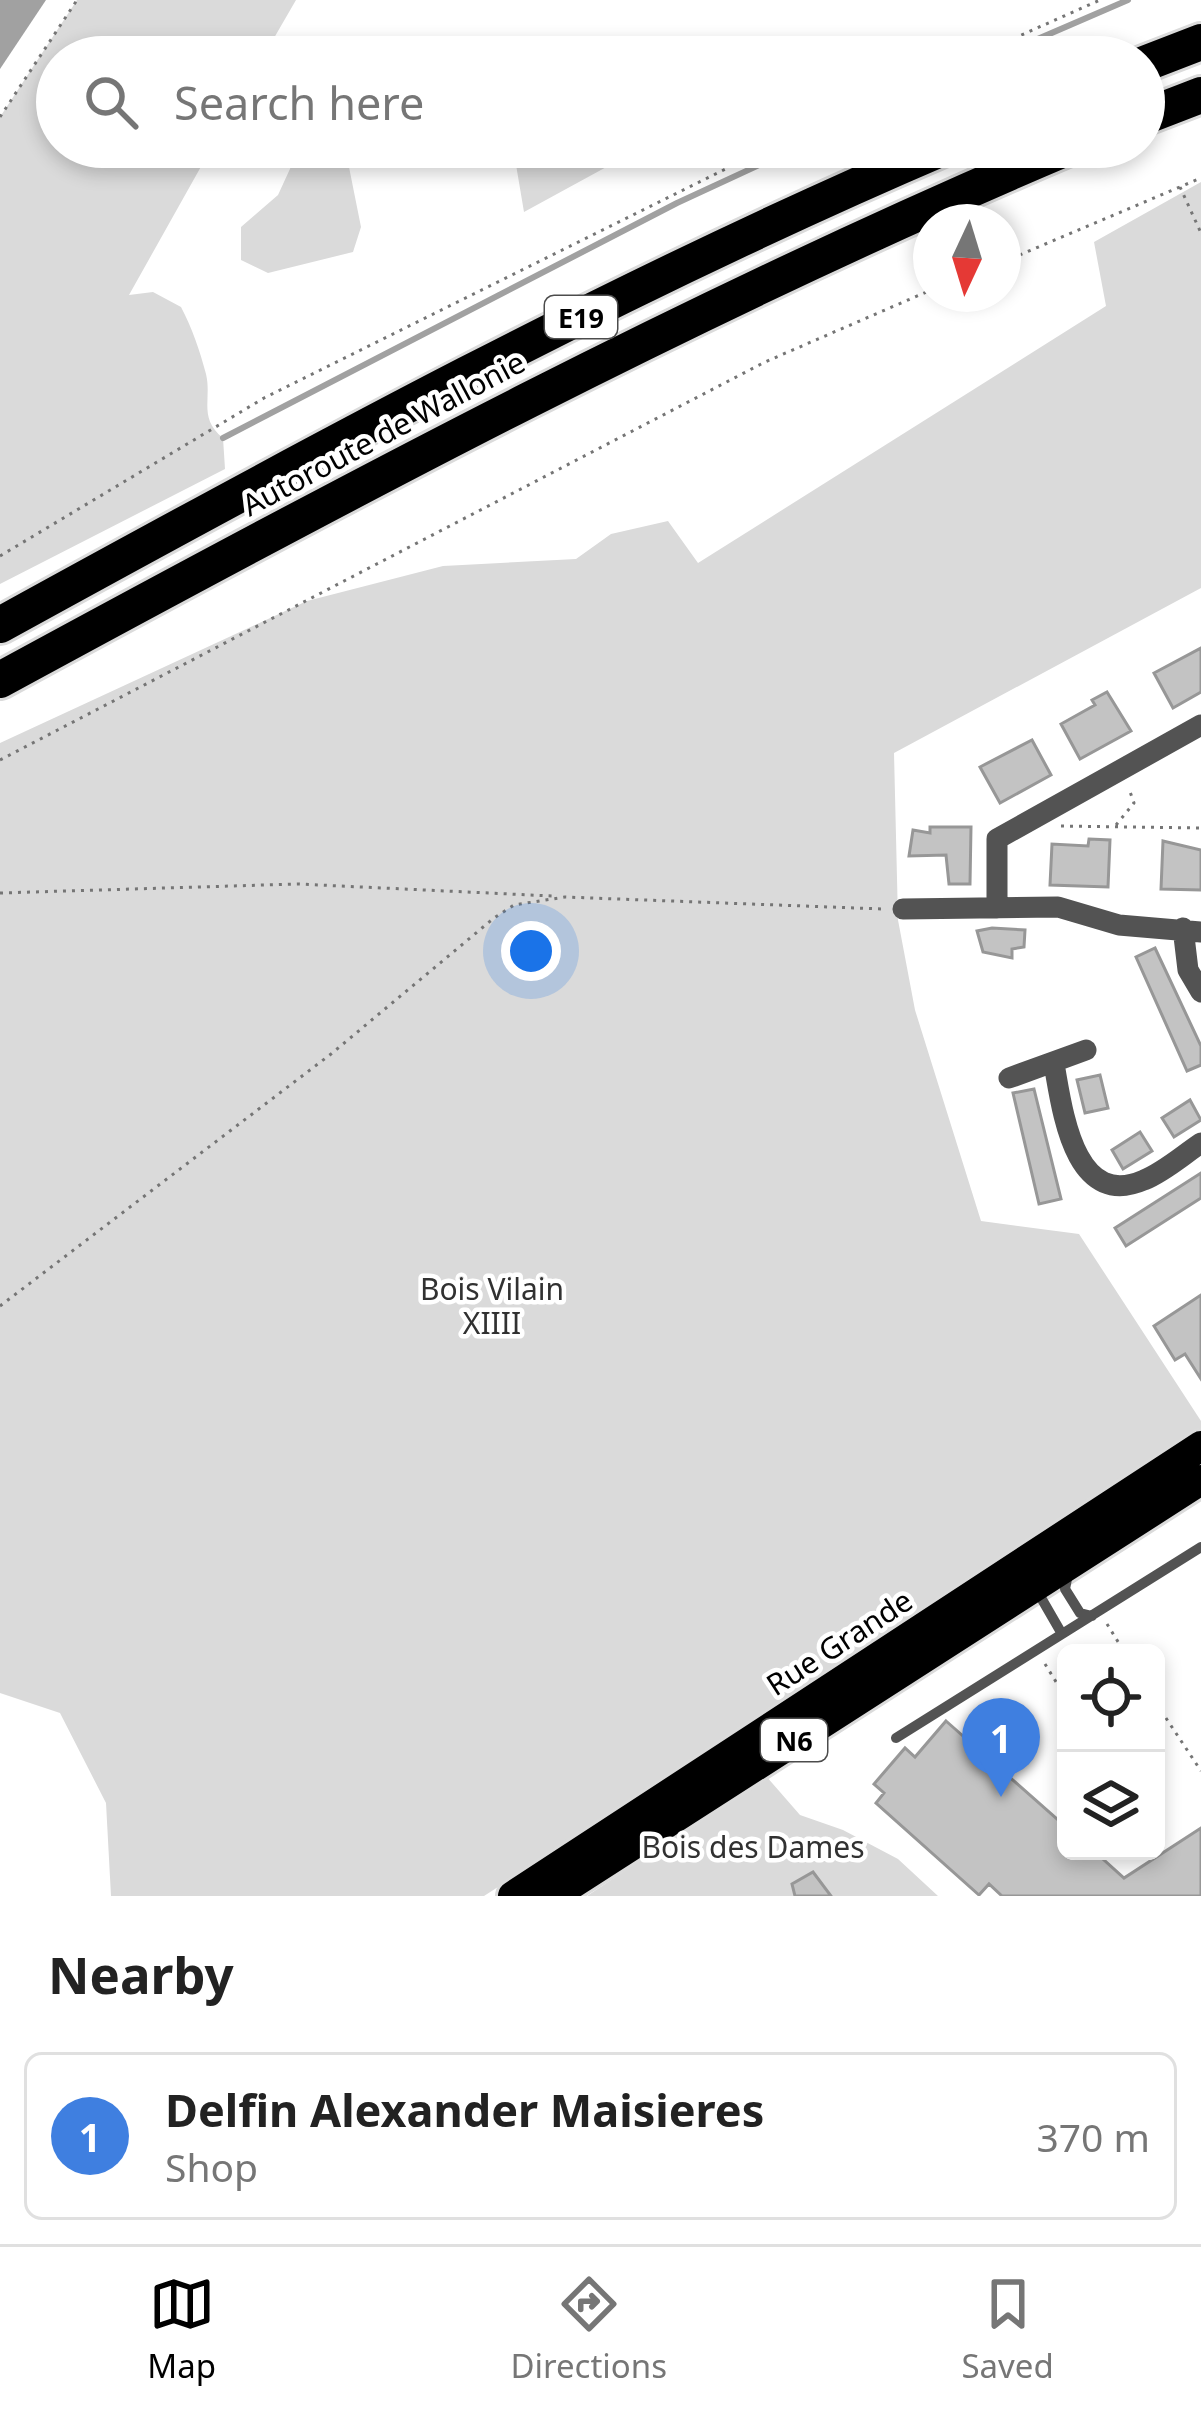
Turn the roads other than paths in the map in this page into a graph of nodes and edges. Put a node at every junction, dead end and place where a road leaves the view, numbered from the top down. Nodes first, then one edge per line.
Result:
1 (1201, 42) edge
2 (1165, 56) edge
3 (1201, 95) edge
4 (1165, 109) edge
5 (899, 168) edge
6 (1022, 168) edge
7 (0, 625) edge
8 (0, 680) edge
9 (1201, 725) edge
10 (997, 908) junction
11 (903, 910) road end
12 (1192, 930) edge
13 (1201, 992) edge
14 (1086, 1051) dead end
15 (1054, 1064) junction
16 (1009, 1078) dead end
17 (1201, 1143) edge
18 (1201, 1447) edge
19 (1201, 1480) edge
20 (1050, 1543) junction
21 (1201, 1547) edge
22 (1080, 1560) junction
23 (1034, 1585) junction
24 (1095, 1614) junction
25 (1062, 1634) junction
26 (896, 1738) dead end
27 (513, 1896) edge
28 (554, 1896) edge

1 - 2 highway
3 - 4 highway
5 - 7 highway, Autoroute de Wallonie / E19
6 - 8 highway, Autoroute de Wallonie / E19
9 - 10 street
10 - 11 street
10 - 12 street
12 - 13 street
14 - 15 street
15 - 16 street
15 - 17 street
18 - 20 main road, Rue Grande / N6
19 - 22 main road, Rue Grande / N6
20 - 23 lane
20 - 27 main road, Rue Grande / N6
21 - 24 lane
22 - 23 main road, Rue Grande / N6
22 - 24 lane
23 - 25 lane
23 - 28 main road, Rue Grande / N6
24 - 25 lane
25 - 26 lane

